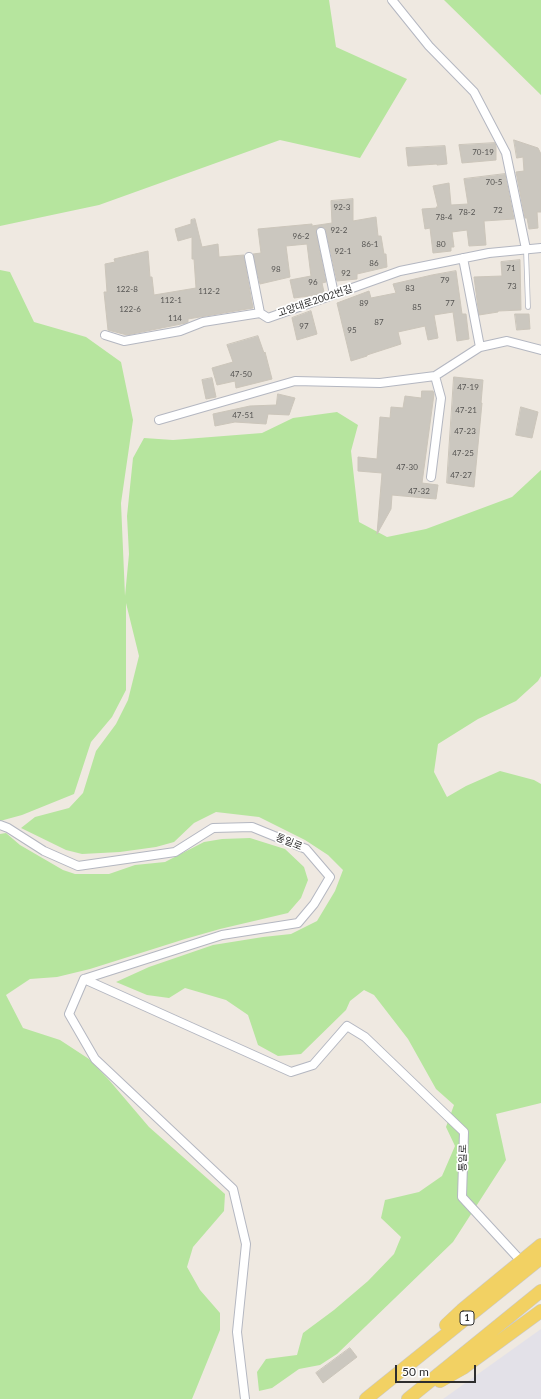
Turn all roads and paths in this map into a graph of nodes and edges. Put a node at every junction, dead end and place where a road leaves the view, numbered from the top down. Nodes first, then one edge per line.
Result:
1 (392, 0) edge
2 (321, 232) dead end
3 (541, 248) edge
4 (526, 249) junction
5 (249, 257) dead end
6 (463, 258) junction
7 (334, 294) junction
8 (528, 307) dead end
9 (260, 313) junction
10 (105, 335) dead end
11 (480, 347) junction
12 (541, 350) edge
13 (435, 376) junction
14 (160, 420) dead end
15 (431, 477) dead end
16 (0, 826) edge
17 (84, 979) junction
18 (541, 1245) edge
19 (541, 1258) edge
20 (521, 1261) junction
21 (541, 1291) edge
22 (541, 1312) edge
23 (392, 1378) junction
24 (245, 1399) edge
25 (366, 1399) edge
26 (408, 1399) edge

1 - 4 street
2 - 7 street
3 - 4 street, 고양대로2002번길
4 - 6 street, 고양대로2002번길
4 - 8 lane
5 - 9 street
6 - 7 street, 고양대로2002번길
6 - 11 street
7 - 9 street, 고양대로2002번길
9 - 10 street, 고양대로2002번길
11 - 12 street
11 - 13 street
13 - 14 street
13 - 15 street
16 - 17 street, 통일로
17 - 20 street, 통일로
17 - 24 street
18 - 20 main road
19 - 23 main road, 1
20 - 23 main road
21 - 26 main road
22 - 26 main road
23 - 25 main road, 1

